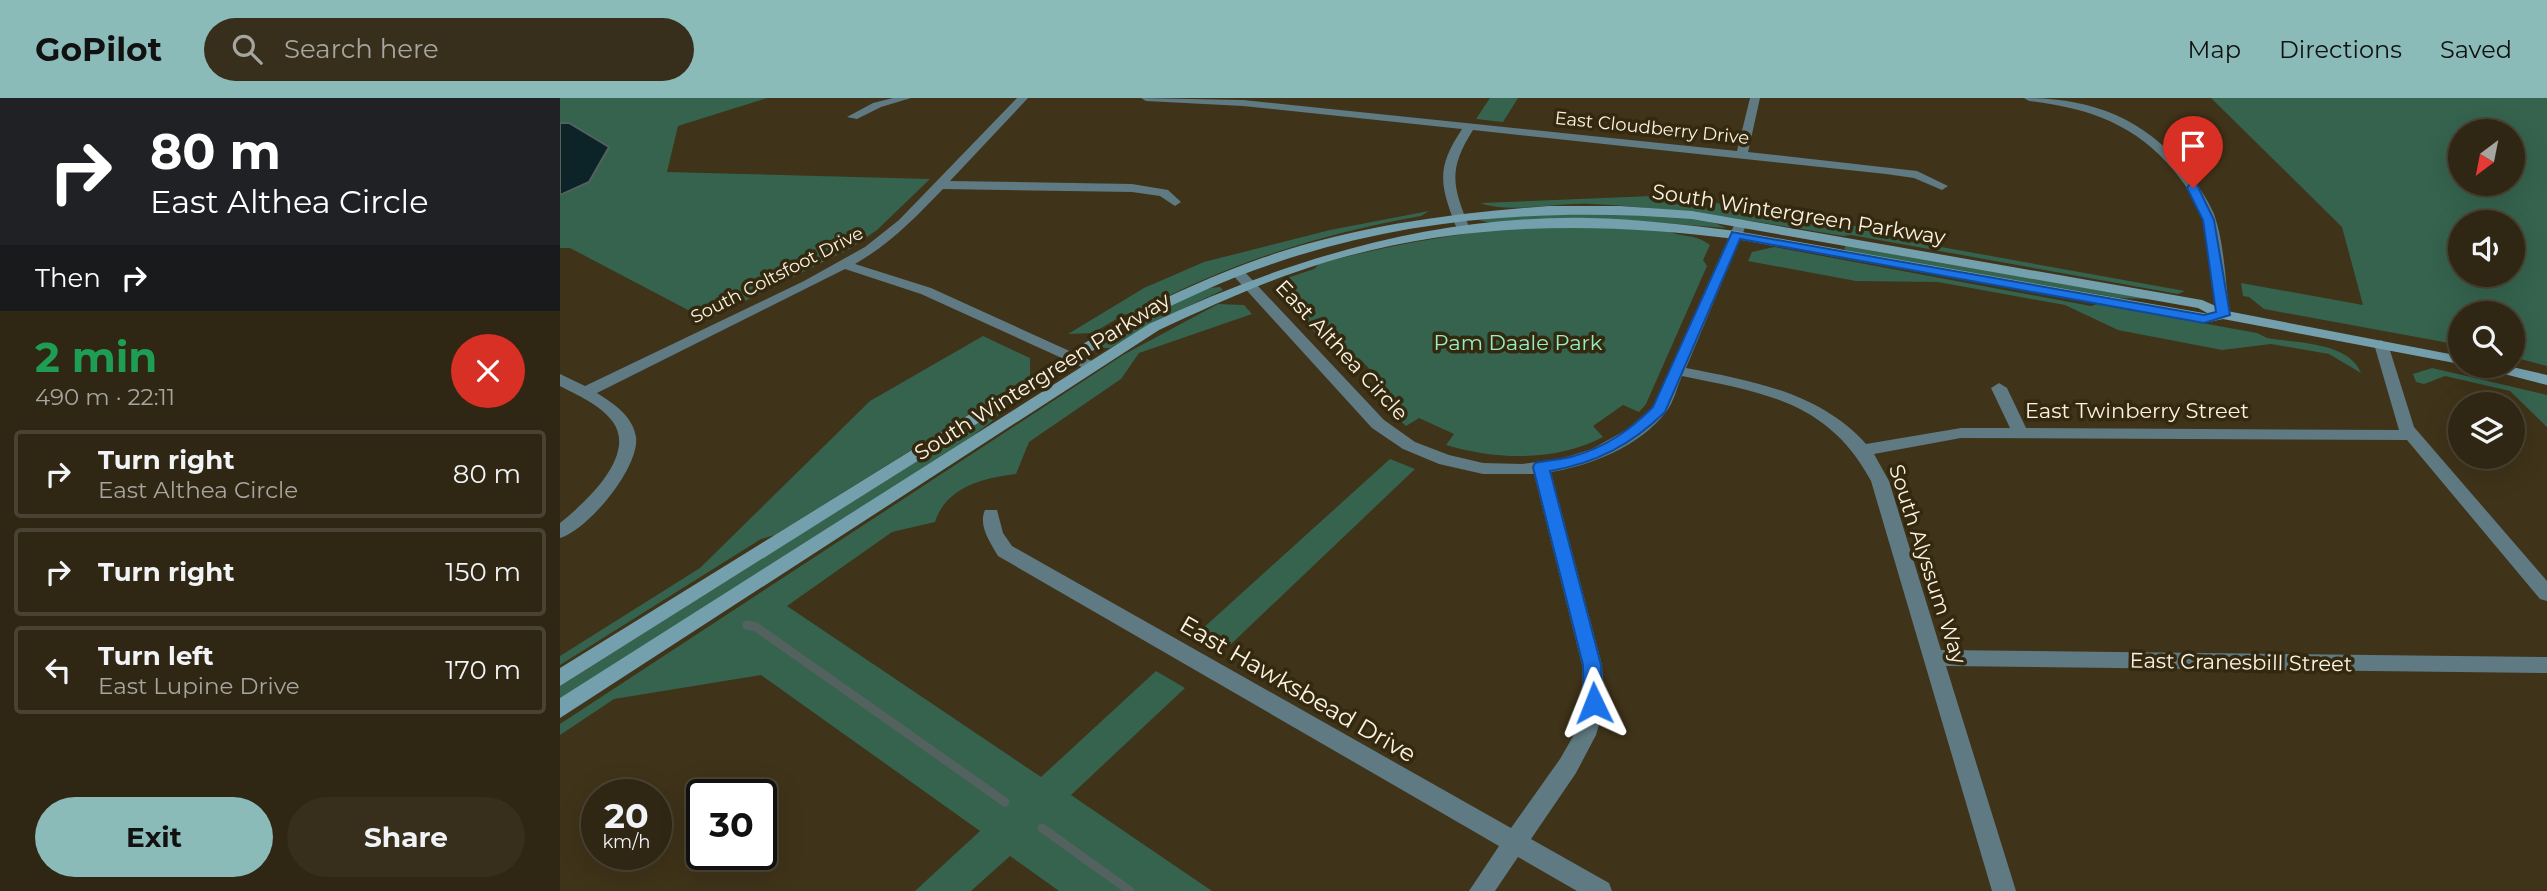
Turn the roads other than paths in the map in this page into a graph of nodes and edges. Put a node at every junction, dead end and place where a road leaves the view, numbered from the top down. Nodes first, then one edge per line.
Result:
1 (906, 98) edge
2 (1023, 98) edge
3 (1146, 98) edge
4 (1296, 98) edge
5 (1755, 98) edge
6 (2029, 98) edge
7 (1286, 107) junction
8 (853, 117) dead end
9 (1470, 126) junction
10 (1742, 155) junction
11 (941, 185) junction
12 (1942, 186) dead end
13 (1175, 202) dead end
14 (1462, 223) junction
15 (1739, 229) junction
16 (846, 265) junction
17 (1243, 277) junction
18 (2223, 315) junction
19 (2381, 344) junction
20 (1070, 357) junction
21 (2448, 358) edge
22 (1091, 366) junction
23 (1678, 371) junction
24 (2525, 375) edge
25 (560, 379) edge
26 (2547, 380) edge
27 (1999, 388) dead end
28 (583, 393) junction
29 (2020, 432) junction
30 (2411, 435) junction
31 (1864, 450) junction
32 (1541, 467) junction
33 (991, 514) dead end
34 (560, 533) edge
35 (2547, 594) edge
36 (1935, 658) junction
37 (2547, 665) edge
38 (560, 678) edge
39 (560, 709) edge
40 (1515, 842) junction
41 (1481, 891) edge
42 (1600, 891) edge
43 (2004, 891) edge

1 - 8 street
2 - 11 street, South Coltsfoot Drive
3 - 7 street, East Cloudberry Drive
4 - 7 street
5 - 10 street
6 - 18 street
7 - 9 street, East Cloudberry Drive
9 - 10 street, East Cloudberry Drive
9 - 14 street
10 - 12 street, East Cloudberry Drive
11 - 13 street
11 - 16 street, South Coltsfoot Drive
14 - 15 street, South Wintergreen Parkway
14 - 17 street, South Wintergreen Parkway
15 - 18 street, South Wintergreen Parkway
15 - 23 street, East Althea Circle
16 - 20 street
16 - 28 street, South Coltsfoot Drive
17 - 20 street, South Wintergreen Parkway
17 - 22 street, South Wintergreen Parkway
17 - 32 street, East Althea Circle
18 - 19 street, South Wintergreen Parkway
19 - 21 street, South Wintergreen Parkway
19 - 30 street
20 - 22 street
20 - 38 street, South Wintergreen Parkway
22 - 39 street, South Wintergreen Parkway
23 - 31 street, South Alyssum Way
23 - 32 street, East Althea Circle
24 - 26 street
25 - 28 street
27 - 29 street
28 - 34 street
29 - 30 street, East Twinberry Street
29 - 31 street, East Twinberry Street
30 - 35 street
31 - 36 street, South Alyssum Way
32 - 40 street
33 - 40 street, East Hawksbead Drive
36 - 37 street, East Cranesbill Street
36 - 43 street, South Alyssum Way
40 - 41 street
40 - 42 street, East Hawksbead Drive

